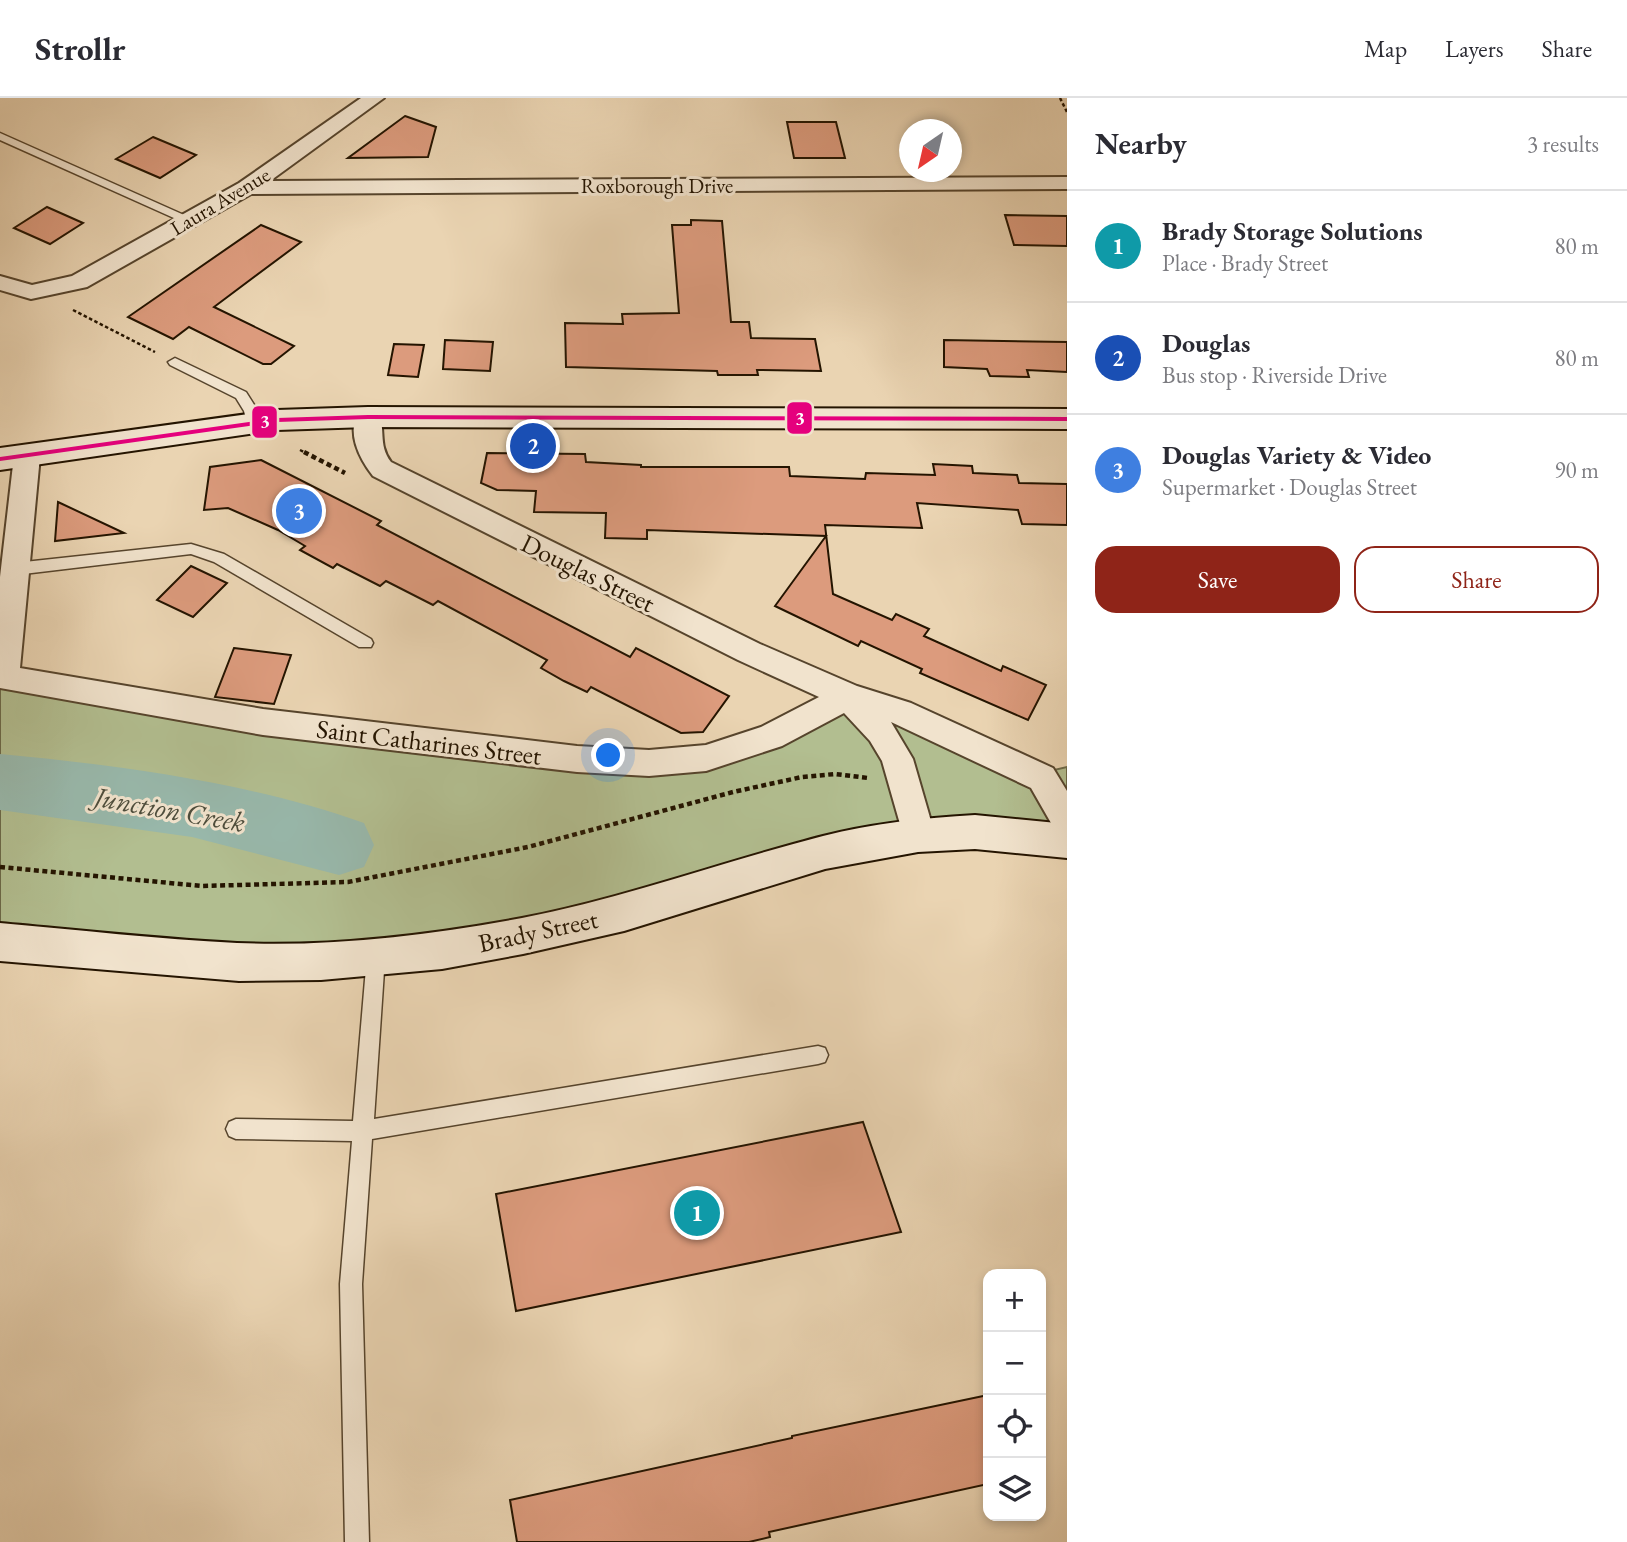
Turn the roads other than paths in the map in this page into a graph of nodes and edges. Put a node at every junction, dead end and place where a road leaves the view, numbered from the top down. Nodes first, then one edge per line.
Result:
1 (374, 98) edge
2 (0, 136) edge
3 (1067, 183) edge
4 (247, 188) junction
5 (190, 220) junction
6 (0, 284) edge
7 (175, 362) road end
8 (368, 417) junction
9 (1067, 419) edge
10 (253, 424) junction
11 (13, 457) edge
12 (15, 569) junction
13 (365, 643) dead end
14 (2, 677) edge
15 (848, 696) junction
16 (904, 780) joint
17 (1067, 820) edge
18 (918, 835) junction
19 (1067, 841) edge
20 (0, 942) edge
21 (376, 956) junction
22 (818, 1055) dead end
23 (236, 1129) dead end
24 (362, 1131) junction
25 (357, 1542) edge

1 - 4 street, Laura Avenue
2 - 5 lane
3 - 4 street, Roxborough Drive
4 - 5 street, Laura Avenue
5 - 6 street, Laura Avenue
7 - 10 lane
8 - 9 street
8 - 10 street
8 - 15 street, Douglas Street
10 - 11 street
11 - 12 street
12 - 13 lane
12 - 14 street
14 - 15 street, Saint Catharines Street
15 - 16 street, Douglas Street
15 - 17 street, Douglas Street
16 - 18 street, Douglas Street
18 - 19 street, Brady Street
18 - 21 street, Brady Street
20 - 21 street, Brady Street
21 - 24 lane
22 - 24 lane
23 - 24 lane
24 - 25 lane

